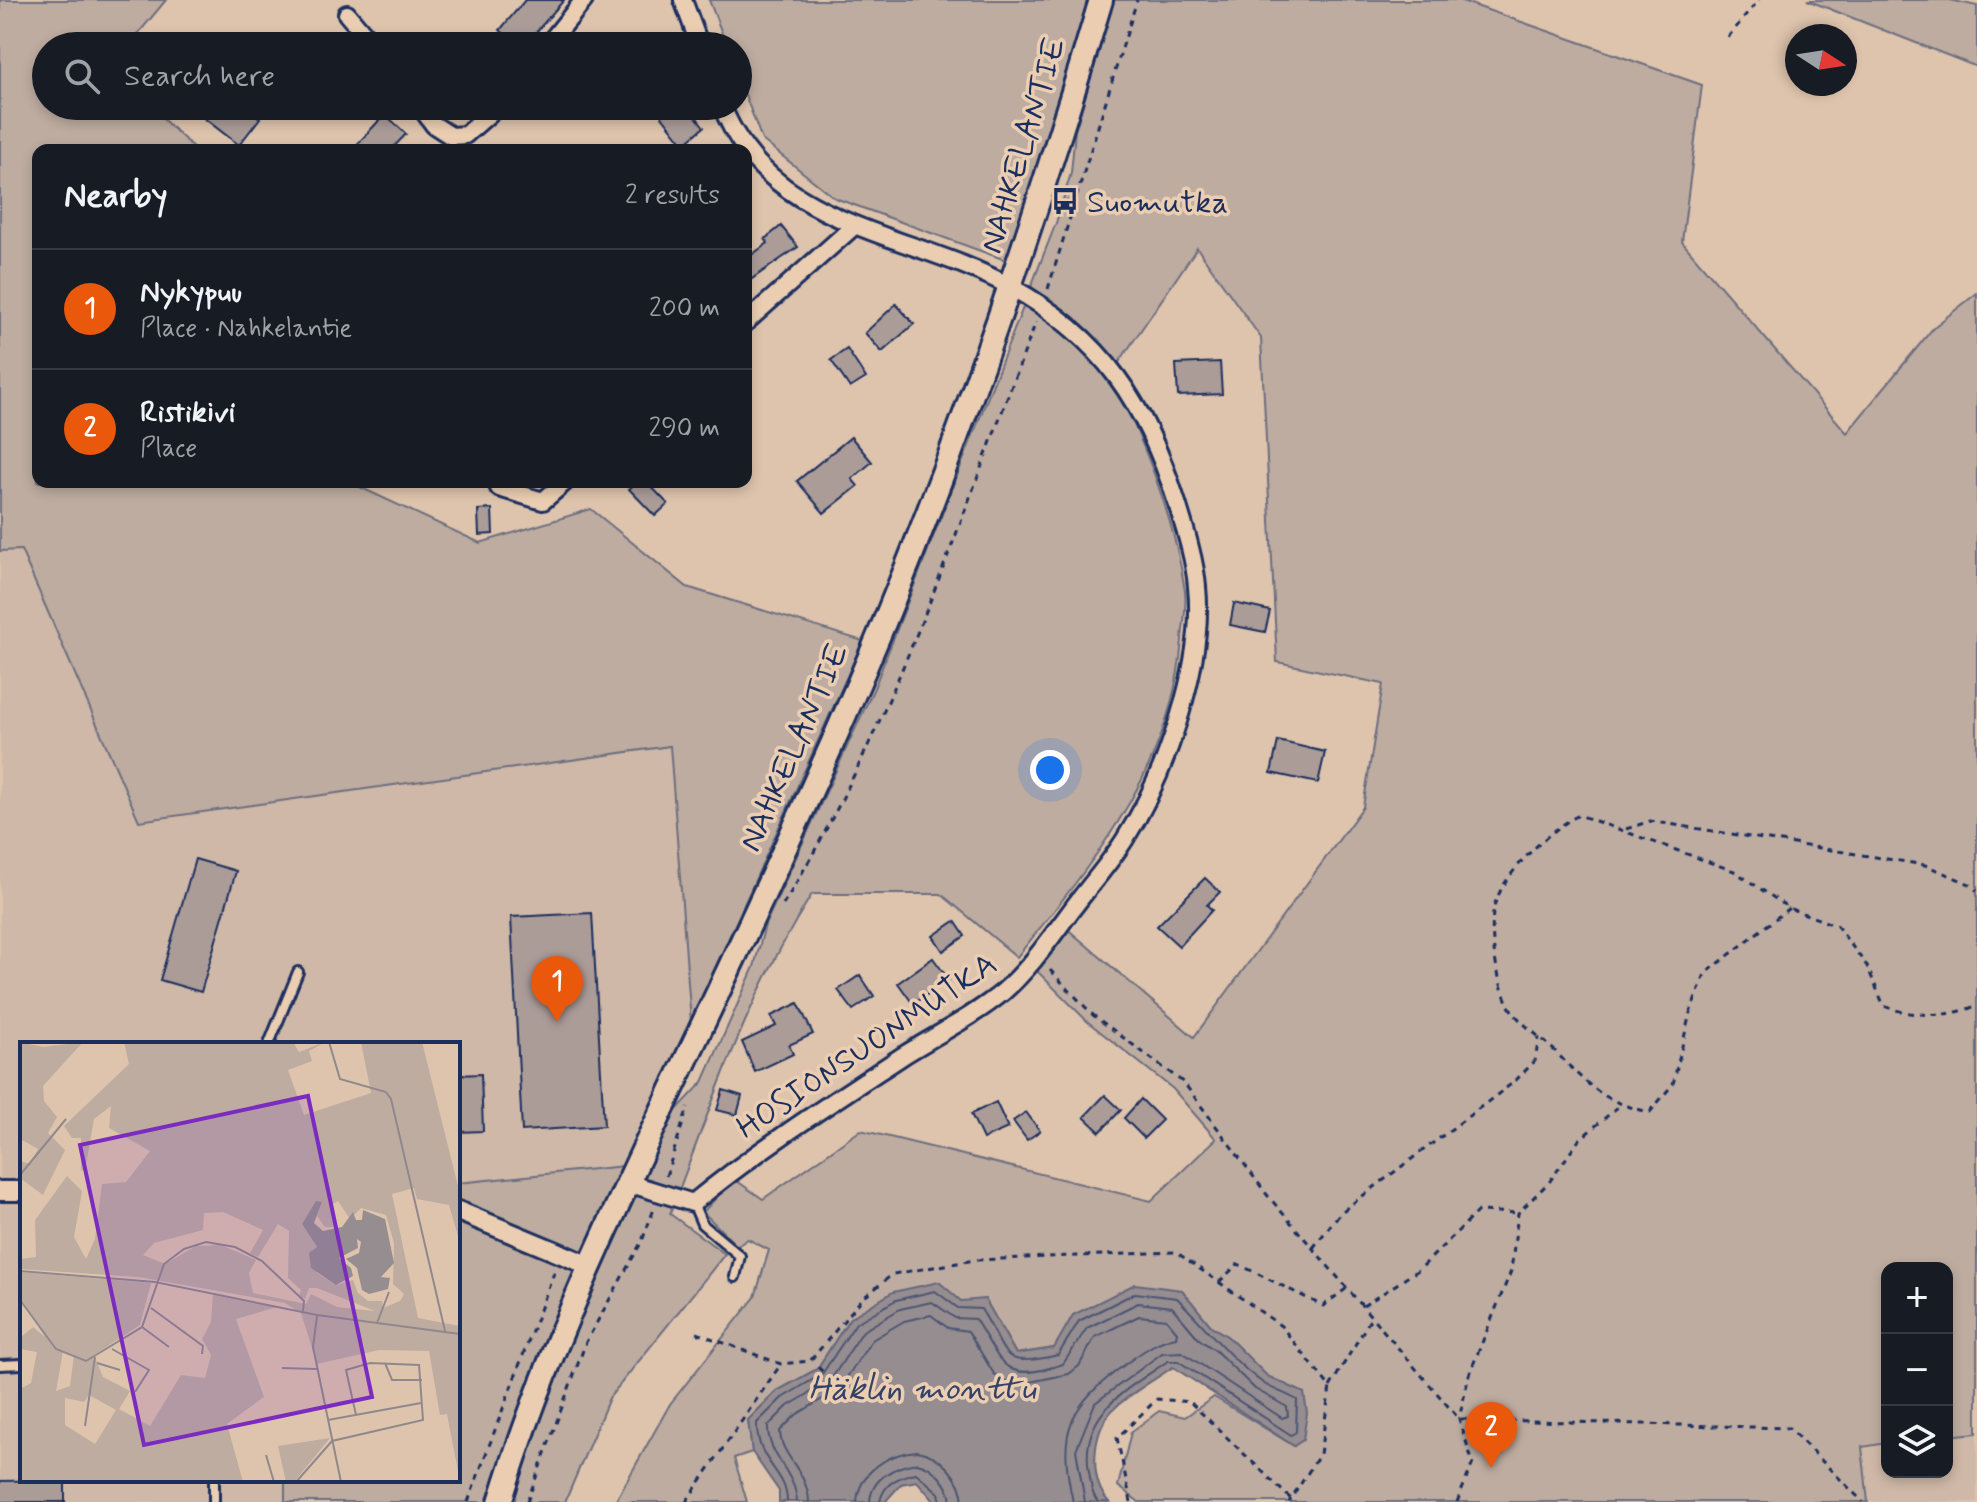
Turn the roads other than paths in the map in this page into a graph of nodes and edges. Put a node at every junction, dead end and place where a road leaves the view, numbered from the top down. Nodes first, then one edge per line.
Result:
1 (584, 0) edge
2 (683, 0) edge
3 (1101, 0) edge
4 (347, 14) dead end
5 (362, 32) edge
6 (558, 32) edge
7 (695, 32) edge
8 (430, 120) edge
9 (482, 120) edge
10 (728, 120) edge
11 (739, 144) edge
12 (752, 158) edge
13 (854, 226) junction
14 (1011, 286) junction
15 (752, 317) edge
16 (499, 488) dead end
17 (558, 488) edge
18 (298, 972) dead end
19 (270, 1042) edge
20 (628, 1183) junction
21 (693, 1203) junction
22 (460, 1212) edge
23 (588, 1265) junction
24 (735, 1277) dead end
25 (20, 1364) edge
26 (0, 1365) edge
27 (500, 1502) edge

1 - 6 street
2 - 7 street
3 - 14 main road, NAHKELANTIE
4 - 5 street
8 - 9 street
10 - 11 street, HOSIONSUONMUTKA
12 - 13 street, HOSIONSUONMUTKA
13 - 14 street, HOSIONSUONMUTKA
13 - 15 street
14 - 20 main road, NAHKELANTIE
14 - 21 street, HOSIONSUONMUTKA
16 - 17 street
18 - 19 lane
20 - 21 street
20 - 23 main road, NAHKELANTIE
21 - 24 lane
22 - 23 street
23 - 27 main road, NAHKELANTIE
25 - 26 lane

